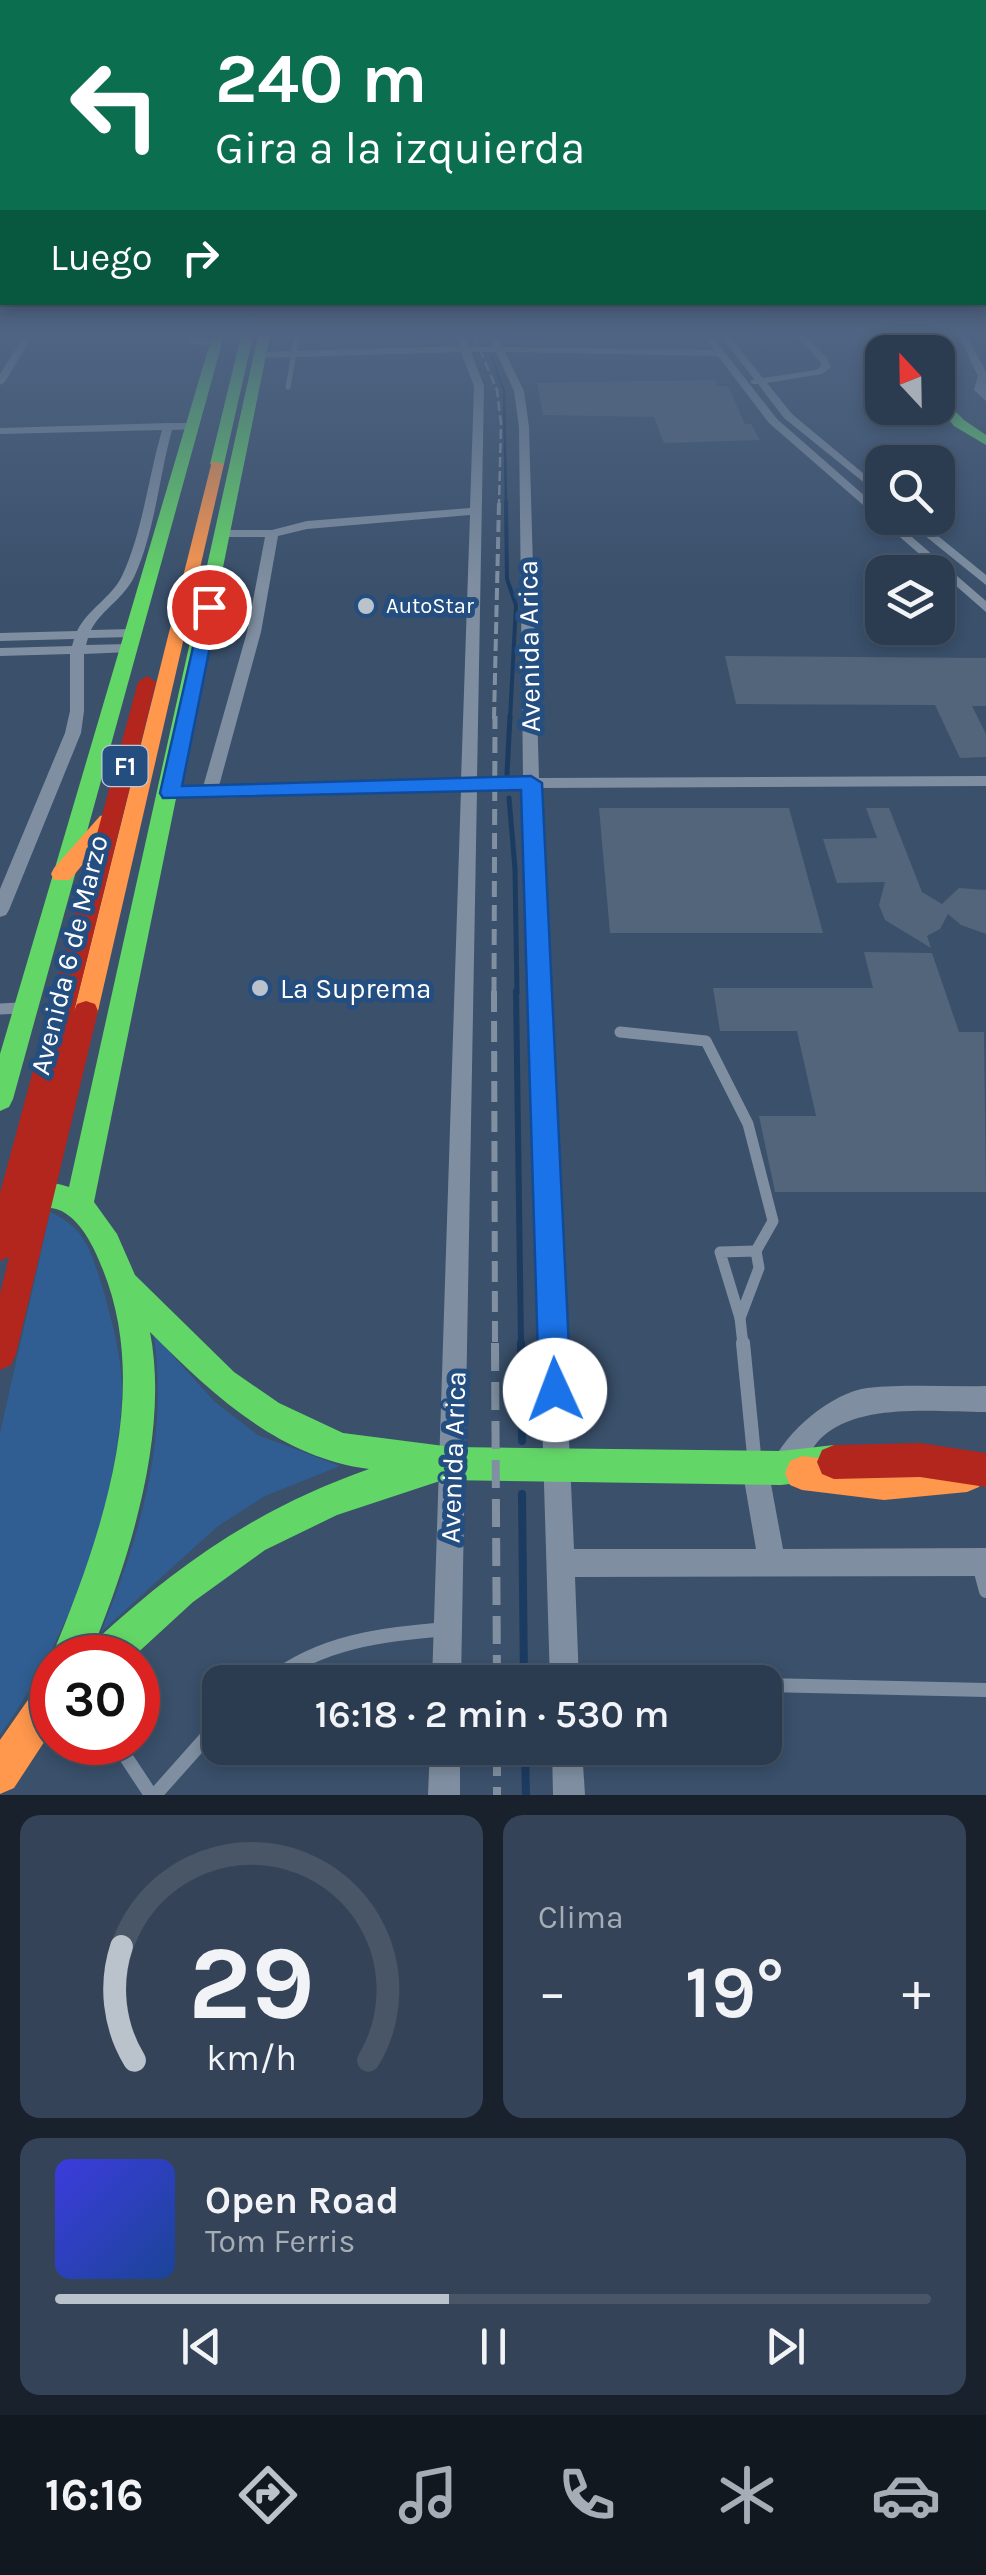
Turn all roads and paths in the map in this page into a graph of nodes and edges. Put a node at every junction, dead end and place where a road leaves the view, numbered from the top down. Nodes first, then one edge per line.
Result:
1 (187, 420) edge
2 (223, 420) edge
3 (227, 420) edge
4 (237, 420) edge
5 (478, 420) edge
6 (523, 420) edge
7 (773, 420) edge
8 (793, 420) edge
9 (956, 420) edge
10 (0, 431) edge
11 (179, 431) junction
12 (0, 440) edge
13 (986, 441) edge
14 (836, 456) junction
15 (816, 459) junction
16 (865, 481) edge
17 (863, 501) joint
18 (475, 511) junction
19 (225, 532) junction
20 (272, 534) junction
21 (929, 535) edge
22 (934, 539) junction
23 (910, 543) junction
24 (986, 582) edge
25 (962, 588) junction
26 (986, 608) edge
27 (0, 637) edge
28 (132, 641) junction
29 (80, 643) junction
30 (0, 652) edge
31 (986, 781) edge
32 (531, 783) junction
33 (471, 787) junction
34 (170, 793) junction
35 (209, 793) junction
36 (112, 815) junction
37 (62, 874) junction
38 (0, 910) edge
39 (27, 1008) junction
40 (0, 1010) edge
41 (620, 1032) dead end
42 (0, 1099) edge
43 (39, 1193) junction
44 (7, 1198) edge
45 (80, 1204) junction
46 (0, 1247) edge
47 (756, 1251) junction
48 (124, 1285) junction
49 (740, 1318) junction
50 (0, 1354) edge
51 (986, 1399) edge
52 (452, 1464) junction
53 (558, 1465) junction
54 (768, 1468) junction
55 (986, 1471) edge
56 (982, 1562) edge
57 (561, 1563) junction
58 (772, 1564) junction
59 (986, 1591) edge
60 (448, 1629) junction
61 (79, 1635) edge
62 (128, 1635) edge
63 (295, 1665) edge
64 (447, 1665) edge
65 (564, 1665) edge
66 (782, 1684) edge
67 (986, 1690) edge
68 (30, 1736) edge
69 (202, 1742) edge
70 (132, 1765) edge
71 (445, 1765) edge
72 (568, 1765) edge
73 (0, 1774) edge
74 (153, 1795) edge
75 (444, 1795) edge
76 (569, 1795) edge

1 - 11 main road, Avenida 6 de Marzo
2 - 36 main road, Avenida 6 de Marzo / F1
3 - 43 main road, Avenida 6 de Marzo / F1
4 - 19 main road
5 - 18 street, Avenida Arica
6 - 32 street, Avenida Arica
7 - 15 street
8 - 14 street
9 - 13 main road
10 - 11 street
11 - 12 street
11 - 28 main road, Avenida 6 de Marzo
11 - 29 street
14 - 15 street
14 - 16 street
15 - 17 street
17 - 23 street
18 - 20 street
18 - 33 street, Avenida Arica
19 - 20 street
19 - 34 main road
20 - 35 street
21 - 22 street
22 - 23 street
22 - 24 street
23 - 25 street
24 - 25 street
25 - 26 street
27 - 29 street
28 - 29 street
28 - 37 main road, Avenida 6 de Marzo
29 - 30 street
29 - 38 street
31 - 32 street
32 - 33 street
32 - 53 street, Avenida Arica
33 - 35 street
33 - 52 street, Avenida Arica
34 - 35 street
34 - 45 main road
36 - 37 main road
36 - 44 main road, Avenida 6 de Marzo / F1
37 - 39 main road, Avenida 6 de Marzo
39 - 40 lane
39 - 42 main road, Avenida 6 de Marzo
41 - 47 lane
43 - 44 main road
43 - 45 main road
43 - 50 main road, Avenida 6 de Marzo / F1
44 - 46 main road, Avenida 6 de Marzo / F1
45 - 48 main road
47 - 49 lane
47 - 49 lane
48 - 52 main road
48 - 61 main road
49 - 54 lane
51 - 54 street
52 - 53 main road
52 - 60 street, Avenida Arica
52 - 62 main road
53 - 54 main road
53 - 57 street, Avenida Arica
54 - 55 main road
54 - 58 street
56 - 58 street
56 - 59 lane
57 - 58 street
57 - 65 street, Avenida Arica
60 - 63 lane
60 - 64 street, Avenida Arica
66 - 67 lane
68 - 73 main road
69 - 74 lane
70 - 74 lane
71 - 75 street
72 - 76 street

